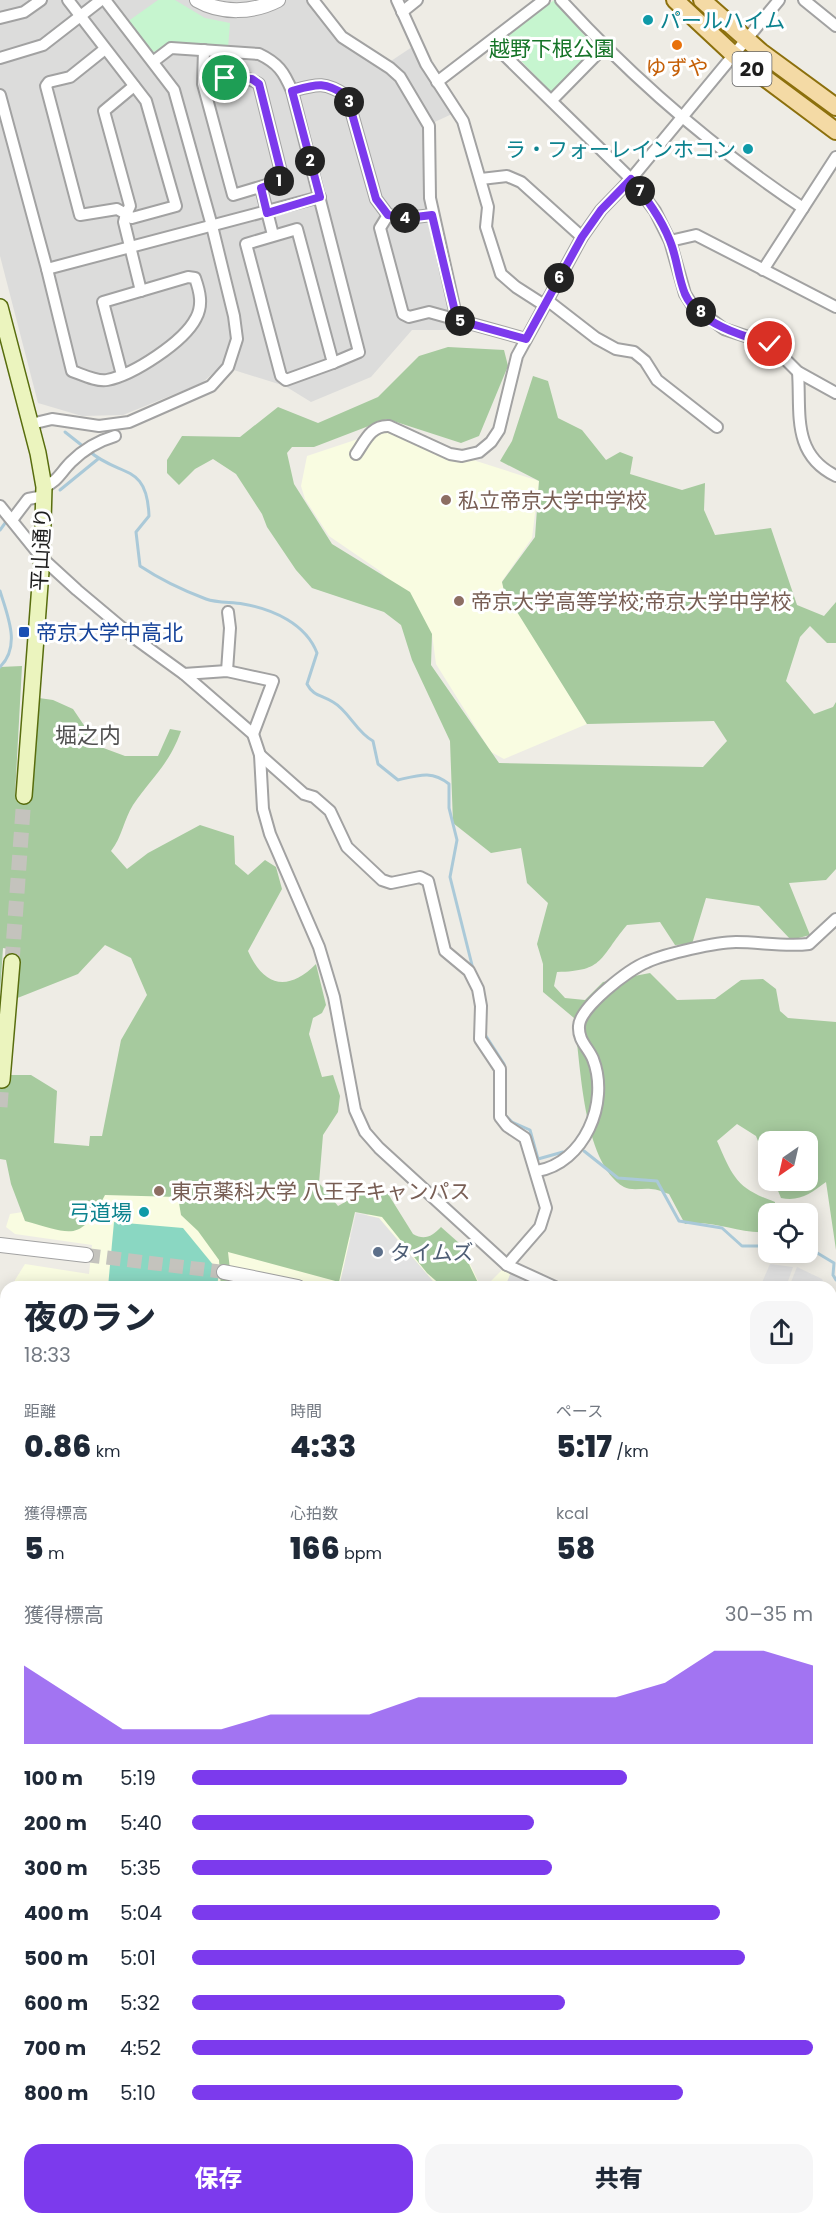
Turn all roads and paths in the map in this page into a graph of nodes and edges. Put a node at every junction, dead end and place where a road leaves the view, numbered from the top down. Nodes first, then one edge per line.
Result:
1 (41, 0) edge
2 (68, 0) edge
3 (103, 0) edge
4 (197, 0) edge
5 (278, 0) edge
6 (313, 0) edge
7 (397, 0) edge
8 (417, 0) edge
9 (544, 0) edge
10 (561, 0) edge
11 (675, 0) edge
12 (702, 0) edge
13 (779, 0) edge
14 (804, 0) edge
15 (402, 12) junction
16 (80, 16) junction
17 (0, 18) edge
18 (836, 26) edge
19 (747, 40) junction
20 (491, 42) junction
21 (604, 47) junction
22 (105, 49) junction
23 (204, 50) junction
24 (734, 55) junction
25 (0, 58) edge
26 (154, 61) junction
27 (437, 82) junction
28 (203, 84) junction
29 (134, 86) junction
30 (292, 91) junction
31 (0, 95) edge
32 (552, 100) junction
33 (836, 107) edge
34 (681, 118) junction
35 (836, 131) edge
36 (836, 157) edge
37 (481, 179) junction
38 (631, 179) junction
39 (261, 188) junction
40 (320, 197) junction
41 (803, 208) junction
42 (267, 213) junction
43 (126, 214) junction
44 (388, 215) junction
45 (432, 215) junction
46 (212, 226) junction
47 (273, 235) junction
48 (582, 237) junction
49 (670, 241) junction
50 (129, 248) junction
51 (47, 269) junction
52 (764, 270) junction
53 (141, 291) junction
54 (545, 302) junction
55 (0, 307) edge
56 (836, 307) edge
57 (457, 320) junction
58 (526, 339) junction
59 (333, 363) junction
60 (798, 372) junction
61 (122, 375) junction
62 (836, 393) edge
63 (31, 424) junction
64 (717, 427) dead end
65 (116, 436) dead end
66 (356, 454) dead end
67 (836, 476) edge
68 (44, 491) junction
69 (7, 513) edge
70 (42, 558) junction
71 (228, 612) dead end
72 (227, 671) junction
73 (184, 674) junction
74 (253, 734) junction
75 (260, 755) junction
76 (24, 796) tunnel mouth
77 (836, 919) edge
78 (12, 962) tunnel mouth
79 (2, 1080) dead end
80 (537, 1171) junction
81 (0, 1245) edge
82 (86, 1254) tunnel mouth
83 (507, 1265) junction
84 (224, 1272) tunnel mouth
85 (268, 1281) edge
86 (542, 1281) edge

1 - 17 street
2 - 16 street
3 - 16 street
3 - 26 street
4 - 5 street
6 - 45 street
7 - 15 street
8 - 15 street
9 - 20 street
10 - 21 street
11 - 24 main road, 20
12 - 19 main road, 20
13 - 19 street
14 - 18 street
15 - 27 street
16 - 22 street
16 - 25 street
19 - 24 street
19 - 33 main road, 20
20 - 27 street
20 - 32 street
21 - 32 street
21 - 34 street
22 - 29 street
22 - 43 street
23 - 26 street
23 - 28 street
23 - 30 street
24 - 34 street
24 - 35 main road, 20
26 - 46 street
27 - 37 street
28 - 39 street
28 - 39 street
29 - 43 street
29 - 43 street
30 - 40 street
30 - 44 street
31 - 51 street
32 - 38 street
34 - 38 street
34 - 41 street
36 - 41 street
37 - 48 street
37 - 54 street
38 - 48 street
38 - 49 street
39 - 42 street
40 - 42 street
40 - 59 street
41 - 52 street
42 - 46 street
42 - 47 street
43 - 50 street
44 - 45 street
44 - 57 street
45 - 57 street
46 - 50 street
46 - 63 street
47 - 59 street
47 - 59 street
48 - 54 street
49 - 52 street
49 - 60 street
50 - 51 street
50 - 53 street
51 - 61 street
52 - 56 street
53 - 61 street
53 - 61 street
54 - 58 street
54 - 64 street
55 - 63 main road, 平山通り
57 - 58 street
58 - 66 street
60 - 62 street
60 - 67 street
63 - 68 main road, 平山通り
65 - 68 street
68 - 69 street
68 - 70 main road, 平山通り
69 - 70 street
70 - 73 street
70 - 76 main road, 平山通り
71 - 72 street
72 - 73 street
72 - 74 street
73 - 74 street
74 - 75 street
75 - 80 street
75 - 83 street
77 - 80 street
78 - 79 main road
80 - 83 street
81 - 82 street
83 - 86 street
84 - 85 street

